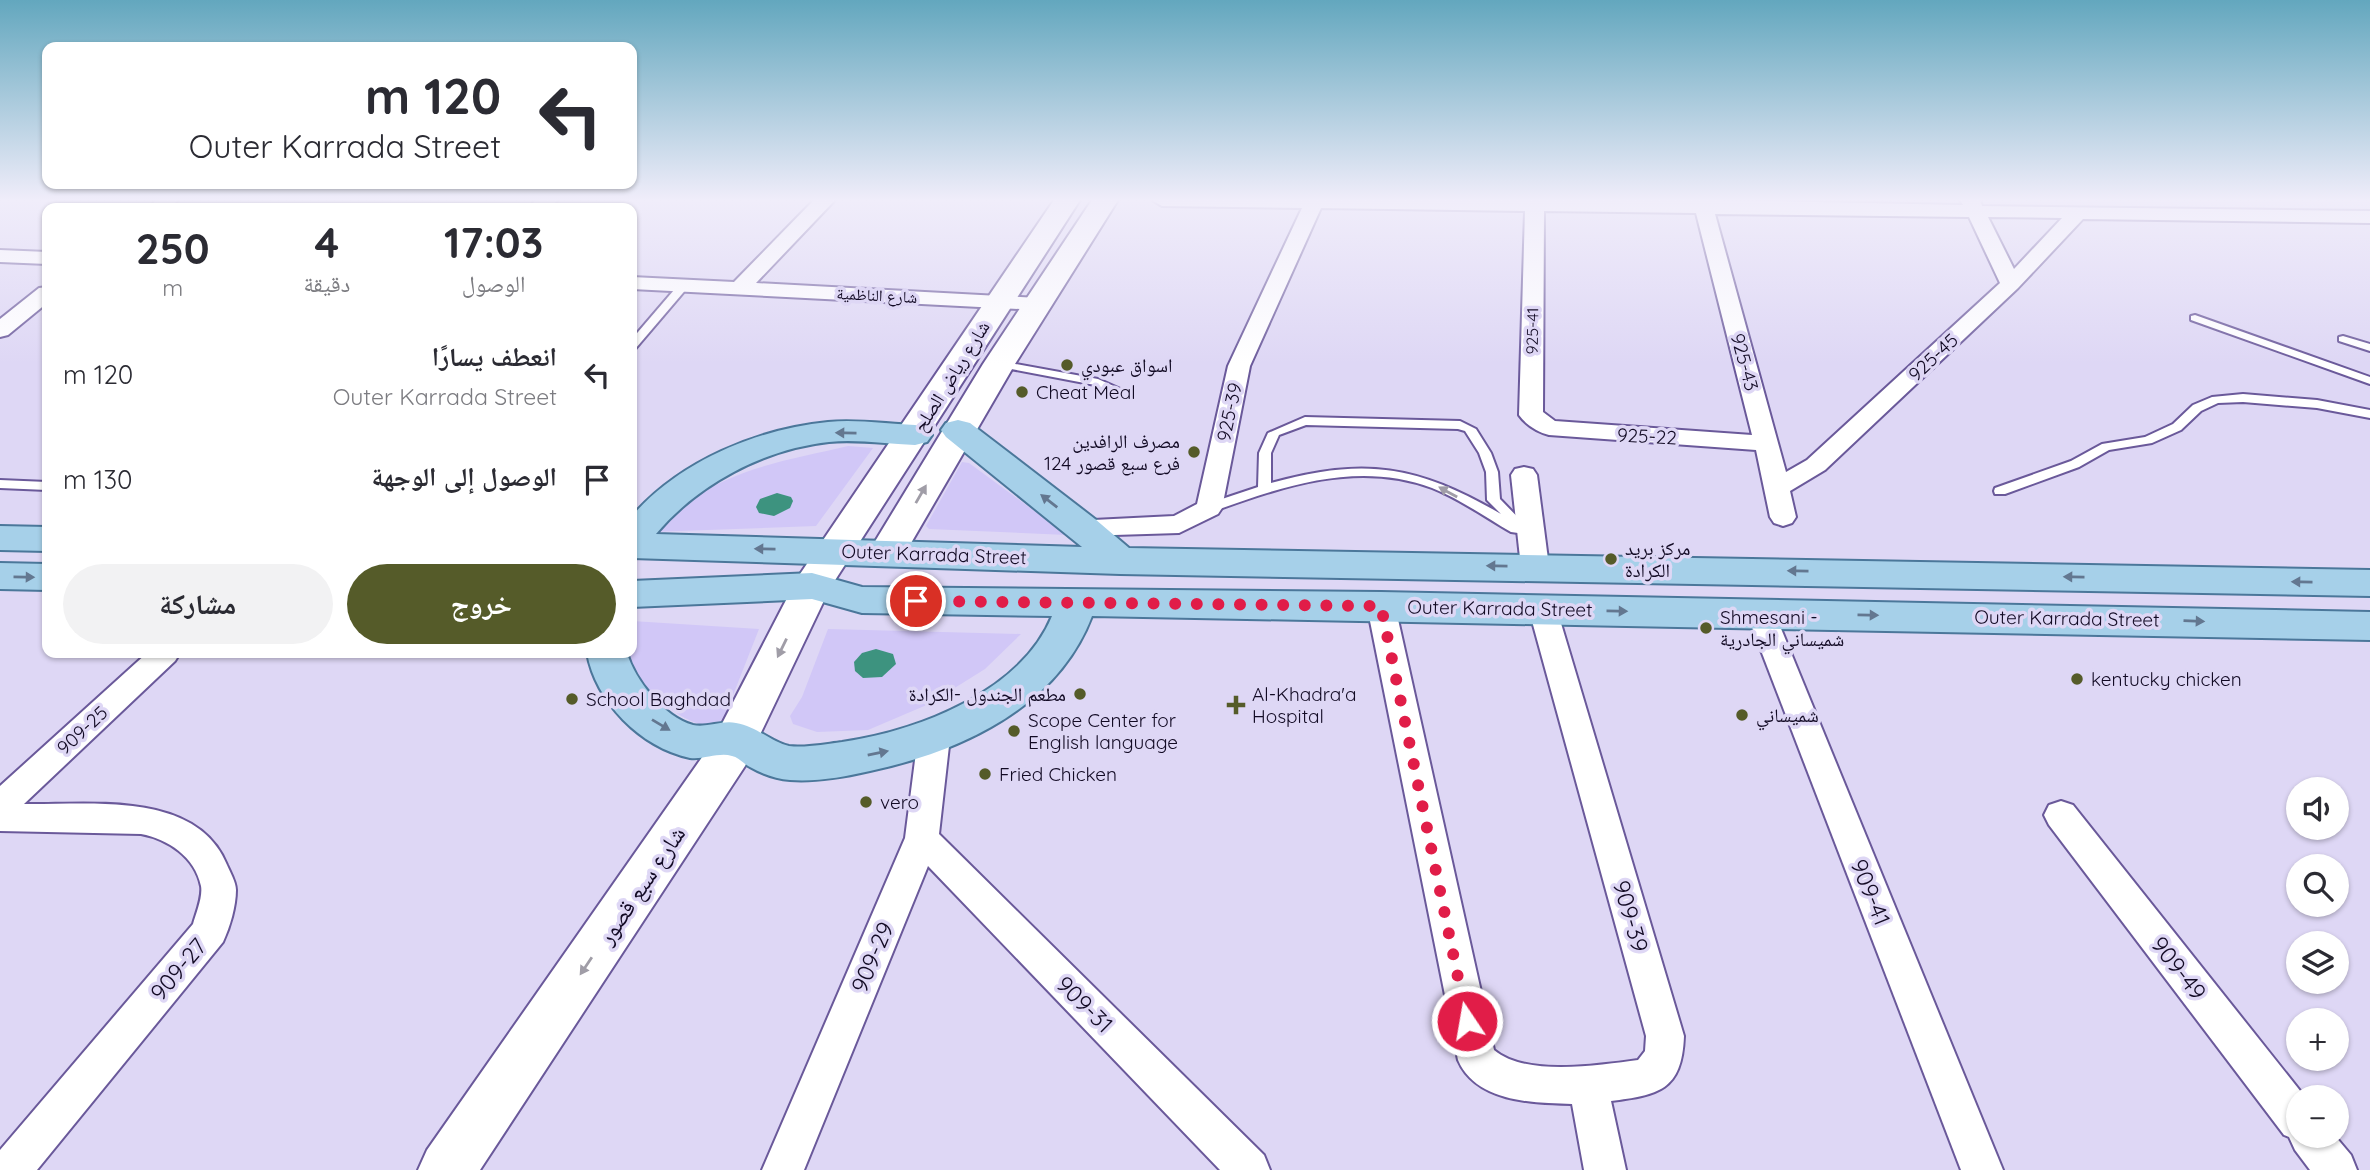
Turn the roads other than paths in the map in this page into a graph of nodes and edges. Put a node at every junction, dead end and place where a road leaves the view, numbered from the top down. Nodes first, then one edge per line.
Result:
1 (773, 255) edge
2 (1030, 255) edge
3 (1070, 255) edge
4 (1290, 255) edge
5 (1534, 255) edge
6 (1717, 255) edge
7 (1996, 255) edge
8 (2039, 255) edge
9 (0, 256) edge
10 (42, 258) edge
11 (637, 283) edge
12 (2011, 284) junction
13 (684, 285) junction
14 (741, 288) junction
15 (42, 297) edge
16 (999, 301) junction
17 (1038, 304) junction
18 (0, 306) edge
19 (29, 307) junction
20 (2195, 318) dead end
21 (0, 330) edge
22 (2343, 339) dead end
23 (637, 340) edge
24 (2370, 348) edge
25 (999, 364) junction
26 (2370, 381) edge
27 (1121, 392) dead end
28 (2370, 414) edge
29 (1531, 415) joint
30 (958, 430) junction
31 (915, 435) junction
32 (1767, 443) junction
33 (1524, 475) dead end
34 (0, 484) edge
35 (42, 486) edge
36 (1777, 488) junction
37 (1264, 489) junction
38 (2000, 491) dead end
39 (1209, 508) junction
40 (1783, 517) dead end
41 (1082, 527) junction
42 (637, 532) edge
43 (0, 538) edge
44 (42, 539) edge
45 (637, 547) edge
46 (1532, 552) junction
47 (1110, 560) junction
48 (823, 570) junction
49 (0, 576) edge
50 (906, 576) junction
51 (42, 577) edge
52 (2370, 583) edge
53 (637, 590) edge
54 (1077, 603) junction
55 (1381, 606) junction
56 (1544, 610) junction
57 (1761, 614) junction
58 (2370, 626) edge
59 (160, 658) edge
60 (608, 658) edge
61 (934, 737) junction
62 (738, 740) junction
63 (0, 806) edge
64 (2061, 815) dead end
65 (0, 817) edge
66 (922, 838) junction
67 (1588, 1085) junction
68 (2286, 1106) edge
69 (2319, 1148) edge
70 (1237, 1164) edge
71 (10, 1170) edge
72 (447, 1170) edge
73 (783, 1170) edge
74 (1605, 1170) edge
75 (1982, 1170) edge
76 (2336, 1170) edge

1 - 14 street
2 - 16 street, شارع رياض الصلح
3 - 17 street, شارع رياض الصلح
4 - 39 street, 925-39
5 - 29 street, 925-41
6 - 32 street, 925-43
7 - 12 street
8 - 12 street, 925-45
9 - 10 street
11 - 13 street, شارع الناظمية
12 - 36 street, 925-45
13 - 14 street, شارع الناظمية
13 - 23 lane
14 - 16 street, شارع الناظمية
15 - 19 street
16 - 17 street, شارع الناظمية
16 - 31 street, شارع رياض الصلح
17 - 25 street, شارع رياض الصلح
18 - 19 street
19 - 21 street
20 - 26 lane
22 - 24 lane
25 - 27 lane
25 - 30 street, شارع رياض الصلح
28 - 38 lane
29 - 32 street, 925-22
41 -> 30 main road
50 -> 30 street, شارع رياض الصلح
31 -> 42 main road
31 - 48 street, شارع رياض الصلح
32 - 36 street, 925-43
33 - 46 street
34 - 35 lane
36 - 40 street, 925-43
37 - 39 lane
46 -> 37 lane
37 - 46 lane
39 - 41 street
41 - 47 main road
43 - 44 main road
48 -> 45 main road, Outer Karrada Street
46 -> 47 main road
52 -> 46 main road
47 - 50 main road
48 - 50 main road
48 - 50 main road, Outer Karrada Street
48 - 53 main road, Outer Karrada Street
48 -> 62 street, شارع سبع قصور
49 -> 51 main road
50 - 54 main road, Outer Karrada Street
54 - 55 main road, Outer Karrada Street
54 - 61 main road
55 - 56 main road, Outer Karrada Street
55 - 67 street, 909-39
56 -> 57 main road, Outer Karrada Street
56 - 67 street, 909-39
57 -> 58 main road, Outer Karrada Street
57 - 75 street, 909-41
59 - 63 street, 909-25
60 -> 62 main road
62 -> 61 main road
61 - 66 street, 909-29
62 -> 72 street, شارع سبع قصور
64 - 68 street, 909-49
65 - 71 street, 909-27
66 - 70 street, 909-31
66 - 73 street, 909-29
67 - 74 street
69 - 76 street

